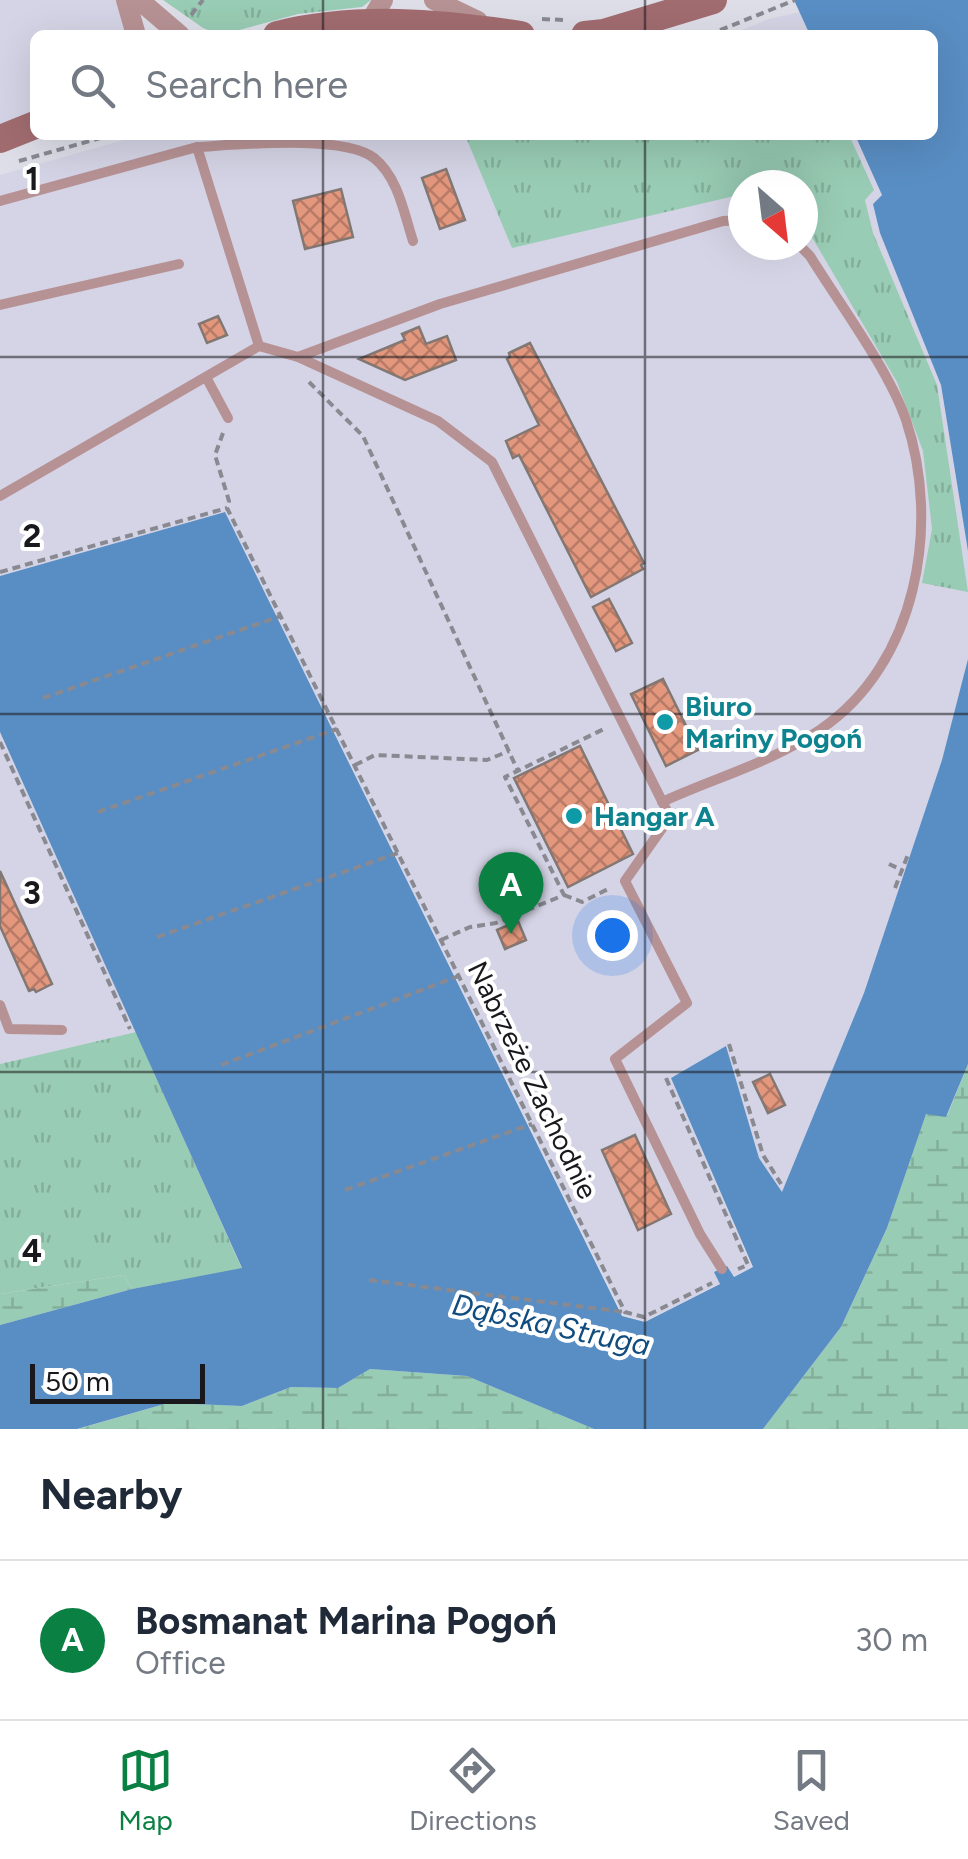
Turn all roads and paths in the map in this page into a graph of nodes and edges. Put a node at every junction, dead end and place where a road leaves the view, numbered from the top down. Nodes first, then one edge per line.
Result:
1 (126, 0) edge
2 (138, 0) edge
3 (202, 0) edge
4 (434, 0) edge
5 (713, 0) edge
6 (724, 0) edge
7 (795, 0) edge
8 (193, 14) dead end
9 (372, 19) edge
10 (135, 30) edge
11 (174, 30) edge
12 (307, 30) edge
13 (478, 30) edge
14 (506, 30) edge
15 (614, 30) edge
16 (657, 30) edge
17 (721, 30) edge
18 (30, 129) edge
19 (30, 135) edge
20 (67, 140) edge
21 (6, 147) edge
22 (197, 147) junction
23 (0, 201) edge
24 (728, 221) edge
25 (413, 241) dead end
26 (813, 260) edge
27 (179, 264) dead end
28 (0, 305) edge
29 (258, 346) junction
30 (298, 357) junction
31 (206, 377) junction
32 (228, 418) joint
33 (0, 496) edge
34 (228, 508) junction
35 (0, 572) edge
36 (281, 616) junction
37 (43, 698) dead end
38 (622, 720) junction
39 (337, 728) junction
40 (0, 742) edge
41 (509, 750) junction
42 (355, 765) junction
43 (518, 771) junction
44 (662, 802) junction
45 (98, 812) dead end
46 (909, 852) dead end
47 (398, 853) junction
48 (889, 864) dead end
49 (902, 870) junction
50 (624, 881) junction
51 (895, 888) dead end
52 (564, 895) junction
53 (156, 937) dead end
54 (442, 940) junction
55 (460, 976) junction
56 (0, 1006) edge
57 (130, 1029) dead end
58 (62, 1030) dead end
59 (729, 1044) dead end
60 (221, 1065) dead end
61 (666, 1078) dead end
62 (532, 1124) junction
63 (781, 1184) dead end
64 (345, 1190) dead end
65 (728, 1270) joint
66 (369, 1280) dead end
67 (716, 1281) dead end
68 (625, 1312) junction

1 - 10 street
2 - 11 street
3 - 8 path
4 - 14 street
5 - 15 street
6 - 16 street
7 - 17 path
9 - 12 street
9 - 13 street
18 - 21 street
19 - 21 street
20 - 21 path
22 - 23 lane
22 - 25 lane
22 - 29 lane
24 - 30 lane
26 - 44 lane
27 - 28 lane
29 - 30 lane
29 - 31 lane
30 - 38 lane
30 - 41 path
31 - 32 lane
31 - 33 lane
32 - 34 path, Nabrzeże Zachodnie
34 - 35 path
34 - 36 path, Nabrzeże Zachodnie
36 - 37 path
36 - 39 path, Nabrzeże Zachodnie
38 - 43 path
38 - 44 lane
39 - 42 path, Nabrzeże Zachodnie
39 - 45 path
40 - 57 path
41 - 42 path
41 - 43 path
42 - 47 path, Nabrzeże Zachodnie
43 - 52 path
44 - 50 lane
46 - 49 path
47 - 53 path
47 - 54 path, Nabrzeże Zachodnie
48 - 49 path
49 - 51 path
50 - 52 path
50 - 65 lane
52 - 54 path
54 - 55 path, Nabrzeże Zachodnie
55 - 60 path
55 - 62 path, Nabrzeże Zachodnie
56 - 58 lane
59 - 63 path
61 - 65 path
62 - 64 path
62 - 68 path, Nabrzeże Zachodnie
66 - 68 path
67 - 68 path

